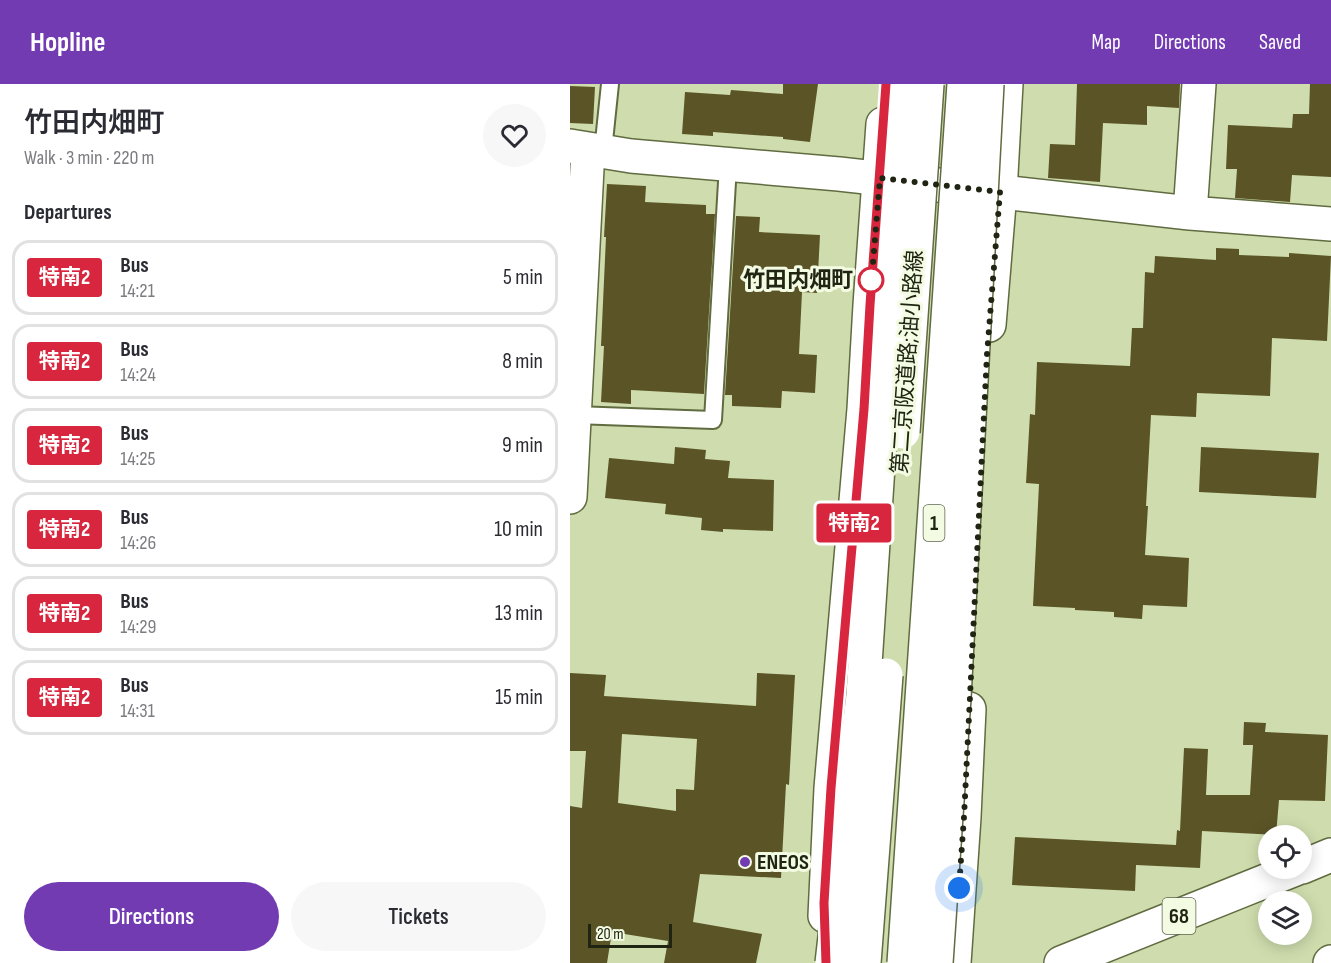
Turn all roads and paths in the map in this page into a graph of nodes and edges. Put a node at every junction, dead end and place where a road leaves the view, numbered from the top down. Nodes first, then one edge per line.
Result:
1 (610, 84) edge
2 (886, 84) edge
3 (901, 84) edge
4 (927, 84) edge
5 (964, 84) edge
6 (987, 84) edge
7 (1005, 84) edge
8 (1199, 84) edge
9 (587, 148) edge
10 (728, 165) junction
11 (880, 178) junction
12 (1000, 192) junction
13 (1190, 213) junction
14 (1331, 224) edge
15 (573, 405) edge
16 (570, 497) edge
17 (1331, 855) edge
18 (1312, 863) edge
19 (1271, 879) edge
20 (826, 963) edge
21 (832, 963) edge
22 (864, 963) edge
23 (904, 963) edge
24 (936, 963) edge
25 (954, 963) edge
26 (1061, 963) edge

1 - 9 lane
2 - 11 main road
3 - 21 main road, bridge
4 - 22 main road, 第二京阪道路;油小路線 / 1, bridge
5 - 23 main road, 第二京阪道路;油小路線 / 1, bridge
6 - 24 main road, bridge
7 - 12 main road
8 - 13 main road
9 - 10 main road
9 - 15 main road
10 - 11 main road
10 - 15 lane
11 - 12 main road
11 - 20 main road
12 - 13 main road
12 - 25 main road
13 - 14 main road
15 - 16 main road
17 - 18 main road
19 - 26 main road, 68

